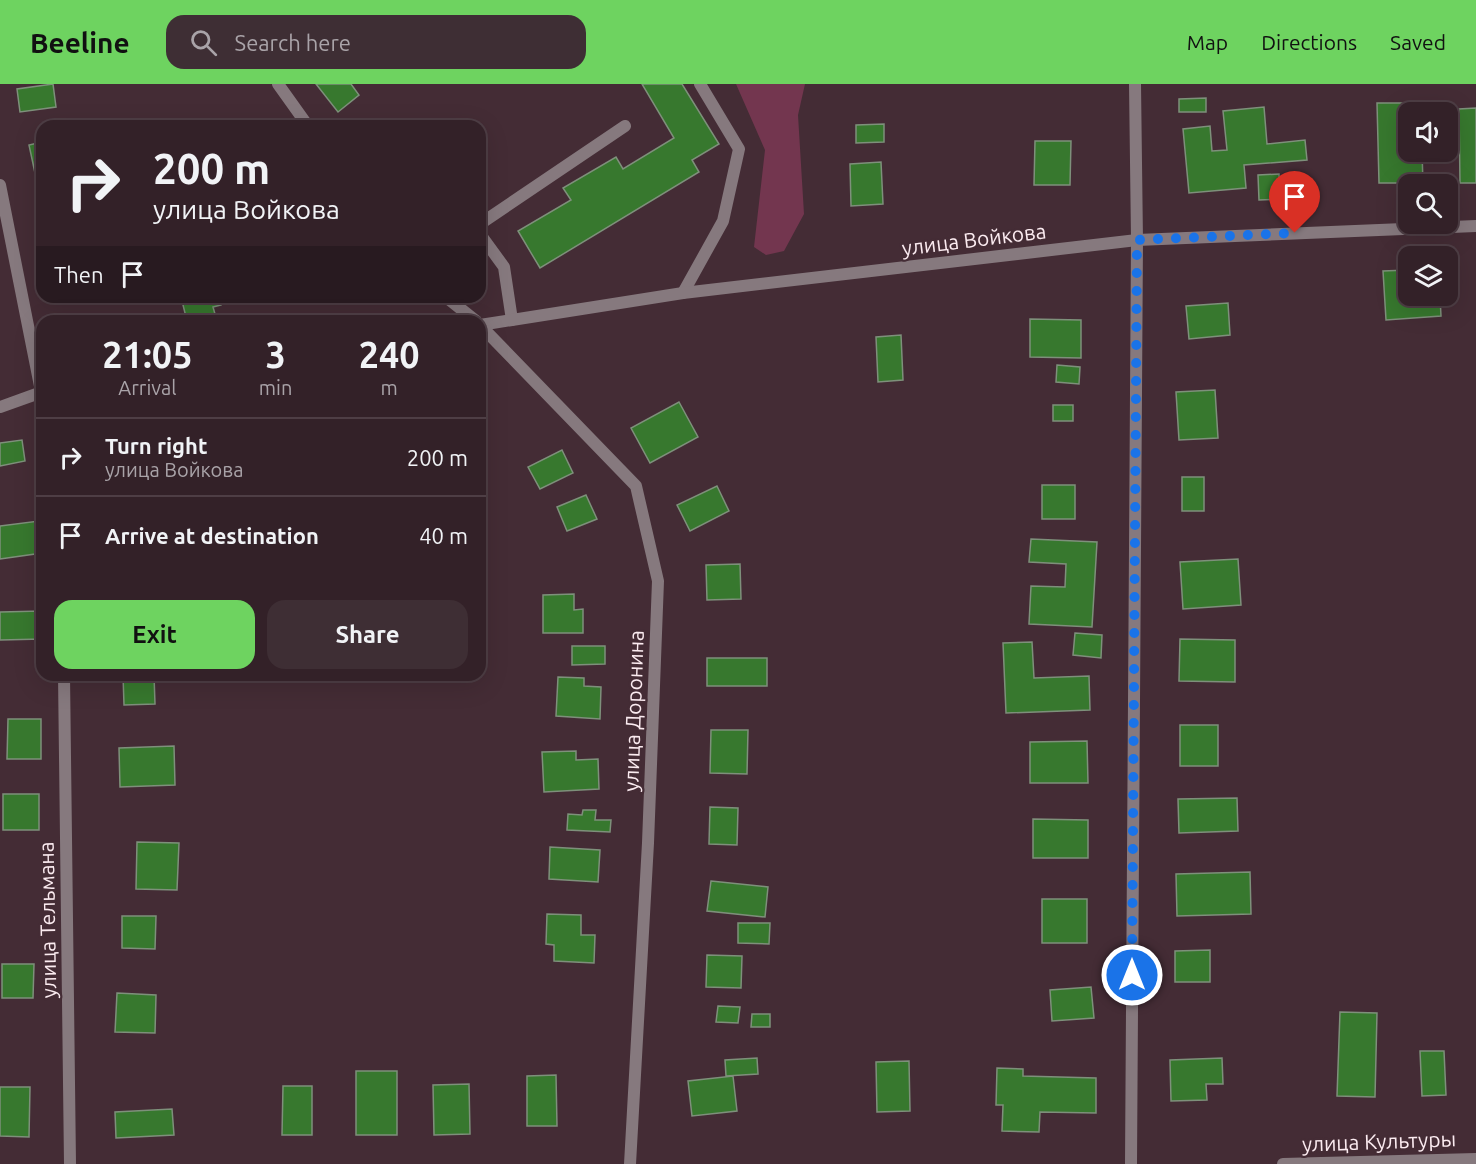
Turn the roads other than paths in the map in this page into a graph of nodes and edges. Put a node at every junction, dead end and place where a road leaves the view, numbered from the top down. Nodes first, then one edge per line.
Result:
1 (278, 84) edge
2 (700, 84) edge
3 (1135, 84) edge
4 (304, 120) edge
5 (626, 126) dead end
6 (0, 185) edge
7 (486, 220) edge
8 (1476, 226) edge
9 (1137, 240) junction
10 (486, 242) edge
11 (683, 293) junction
12 (453, 303) edge
13 (468, 315) edge
14 (512, 320) junction
15 (486, 323) edge
16 (486, 331) edge
17 (36, 363) edge
18 (36, 395) edge
19 (0, 407) edge
20 (64, 681) edge
21 (1476, 1159) edge
22 (1457, 1162) edge
23 (70, 1164) edge
24 (630, 1164) edge
25 (1131, 1164) edge
26 (1283, 1164) edge

1 - 4 street
2 - 11 street
3 - 9 street
5 - 7 street
6 - 17 street
8 - 9 street, улица Войкова
9 - 11 street, улица Войкова
9 - 25 street
10 - 14 street
11 - 14 street, улица Войкова
12 - 13 street, улица Доронина
14 - 15 street, улица Войкова
16 - 24 street, улица Доронина
18 - 19 street
20 - 23 street, улица Тельмана
21 - 22 street, улица Культуры
22 - 26 street, улица Культуры

